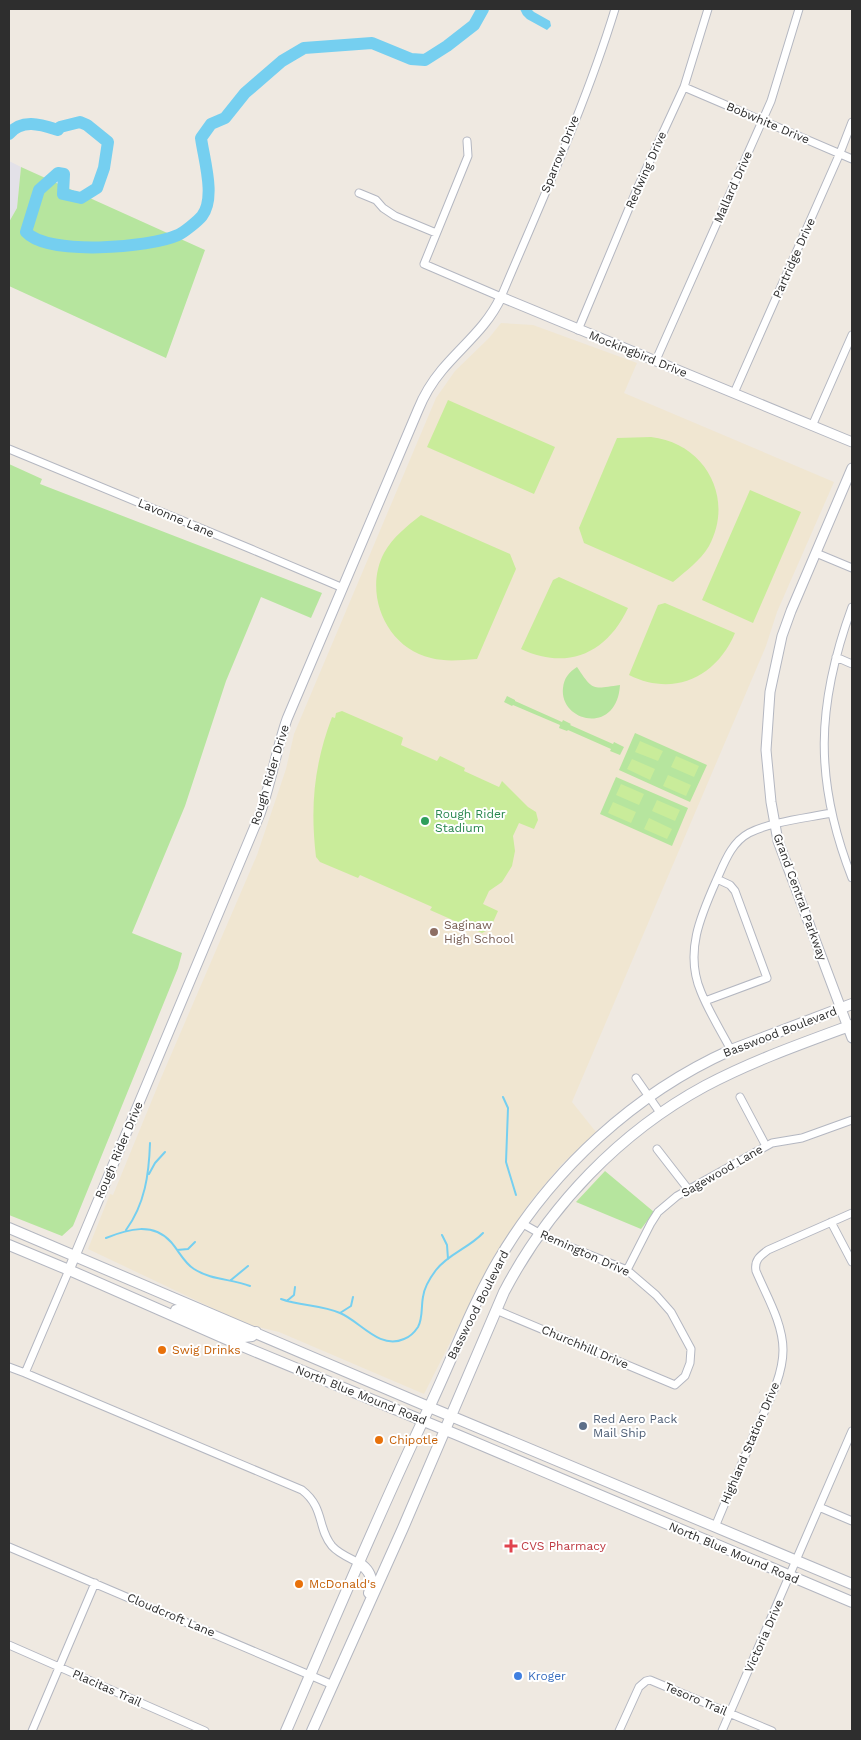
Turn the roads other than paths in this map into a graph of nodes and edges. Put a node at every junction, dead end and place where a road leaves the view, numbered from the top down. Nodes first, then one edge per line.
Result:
1 (615, 9) edge
2 (708, 9) edge
3 (799, 9) edge
4 (684, 87) junction
5 (762, 120) junction
6 (852, 122) edge
7 (467, 141) dead end
8 (840, 153) junction
9 (852, 159) edge
10 (359, 194) dead end
11 (436, 233) junction
12 (501, 297) junction
13 (578, 330) junction
14 (852, 335) edge
15 (656, 360) junction
16 (734, 393) junction
17 (812, 426) junction
18 (852, 442) edge
19 (9, 450) edge
20 (852, 468) edge
21 (816, 553) junction
22 (852, 568) edge
23 (343, 588) junction
24 (852, 607) edge
25 (836, 657) junction
26 (852, 664) edge
27 (831, 814) junction
28 (775, 825) junction
29 (852, 878) edge
30 (717, 879) junction
31 (705, 1001) junction
32 (852, 1004) edge
33 (841, 1008) junction
34 (850, 1025) edge
35 (852, 1038) edge
36 (731, 1050) junction
37 (636, 1078) dead end
38 (649, 1097) junction
39 (740, 1097) dead end
40 (661, 1114) junction
41 (852, 1120) edge
42 (766, 1146) junction
43 (657, 1149) dead end
44 (688, 1189) junction
45 (852, 1213) edge
46 (831, 1222) junction
47 (523, 1224) junction
48 (9, 1228) edge
49 (540, 1234) junction
50 (9, 1245) edge
51 (75, 1256) junction
52 (852, 1262) edge
53 (69, 1270) junction
54 (628, 1270) junction
55 (496, 1310) junction
56 (163, 1311) junction
57 (256, 1332) junction
58 (9, 1367) edge
59 (25, 1373) junction
60 (674, 1385) joint
61 (429, 1407) junction
62 (451, 1416) junction
63 (423, 1421) junction
64 (445, 1429) junction
65 (852, 1430) edge
66 (819, 1508) junction
67 (852, 1521) edge
68 (714, 1527) junction
69 (9, 1547) edge
70 (797, 1561) junction
71 (359, 1563) junction
72 (790, 1577) junction
73 (95, 1582) junction
74 (852, 1584) edge
75 (852, 1602) edge
76 (368, 1607) junction
77 (9, 1645) edge
78 (59, 1667) junction
79 (310, 1675) junction
80 (333, 1685) junction
81 (730, 1714) junction
82 (32, 1731) edge
83 (205, 1731) edge
84 (286, 1731) edge
85 (312, 1731) edge
86 (619, 1731) edge
87 (722, 1731) edge
88 (772, 1731) edge

1 - 12 street, Sparrow Drive
2 - 4 street, Redwing Drive
3 - 5 street, Mallard Drive
4 - 5 street, Bobwhite Drive
4 - 13 street, Redwing Drive
5 - 8 street, Bobwhite Drive
5 - 15 street, Mallard Drive
6 - 8 street, Partridge Drive
7 - 11 street
8 - 9 street, Bobwhite Drive
8 - 16 street, Partridge Drive
10 - 11 street
11 - 12 street, Mockingbird Drive
12 - 13 street, Mockingbird Drive
12 - 23 street, Rough Rider Drive
13 - 15 street, Mockingbird Drive
14 - 17 street
15 - 16 street, Mockingbird Drive
16 - 17 street, Mockingbird Drive
17 - 18 street, Mockingbird Drive
19 - 23 street, Lavonne Lane
20 - 21 street, Grand Central Parkway
21 - 22 street
21 - 28 street, Grand Central Parkway
23 - 51 street, Rough Rider Drive
24 - 25 street
25 - 26 street
25 - 27 street
27 - 28 street
27 - 29 street
28 - 30 street
28 - 33 street, Grand Central Parkway
30 - 31 street
30 - 31 street
31 - 36 street
32 - 33 main road, Basswood Boulevard
33 - 34 street, Grand Central Parkway
33 - 36 main road, Basswood Boulevard
34 - 35 street, Grand Central Parkway
34 - 40 main road, Basswood Boulevard
36 - 38 main road, Basswood Boulevard
37 - 38 street
38 - 40 street
38 - 47 main road, Basswood Boulevard
39 - 42 street
40 - 49 main road, Basswood Boulevard
41 - 42 street, Sagewood Lane
42 - 44 street, Sagewood Lane
43 - 44 street
44 - 54 street, Sagewood Lane
45 - 46 street, Highland Station Drive
46 - 52 street
46 - 68 street, Highland Station Drive
47 - 49 street, Remington Drive
47 - 61 main road, Basswood Boulevard
48 - 51 main road, North Blue Mound Road
49 - 54 street, Remington Drive
49 - 55 main road, Basswood Boulevard
50 - 53 main road, North Blue Mound Road
51 - 53 street, Rough Rider Drive
51 - 57 main road, North Blue Mound Road
53 - 56 main road, North Blue Mound Road
53 - 59 street
54 - 60 street, Remington Drive
55 - 60 street, Churchhill Drive
55 - 62 main road, Basswood Boulevard
56 - 57 main road
56 - 63 main road, North Blue Mound Road
57 - 61 main road, North Blue Mound Road
58 - 59 street
59 - 71 street
61 - 62 main road, North Blue Mound Road
61 - 63 main road, Basswood Boulevard
62 - 64 main road, Basswood Boulevard
62 - 68 main road, North Blue Mound Road
63 - 64 main road, North Blue Mound Road
63 - 71 main road, Basswood Boulevard
64 - 72 main road, North Blue Mound Road
64 - 76 main road, Basswood Boulevard
65 - 66 street, Victoria Drive
66 - 67 street
66 - 70 street, Victoria Drive
68 - 70 main road, North Blue Mound Road
69 - 73 street, Cloudcroft Lane
70 - 72 street, Victoria Drive
70 - 74 main road, North Blue Mound Road
71 - 76 main road
71 - 79 main road, Basswood Boulevard
72 - 75 main road, North Blue Mound Road
72 - 81 street, Victoria Drive
73 - 78 street
73 - 79 street, Cloudcroft Lane
76 - 80 main road, Basswood Boulevard
77 - 78 street, Placitas Trail
78 - 82 street
78 - 83 street, Placitas Trail
79 - 80 street, Cloudcroft Lane
79 - 84 main road, Basswood Boulevard
80 - 85 main road, Basswood Boulevard
81 - 86 street, Tesoro Trail
81 - 87 street, Victoria Drive
81 - 88 street, Tesoro Trail

